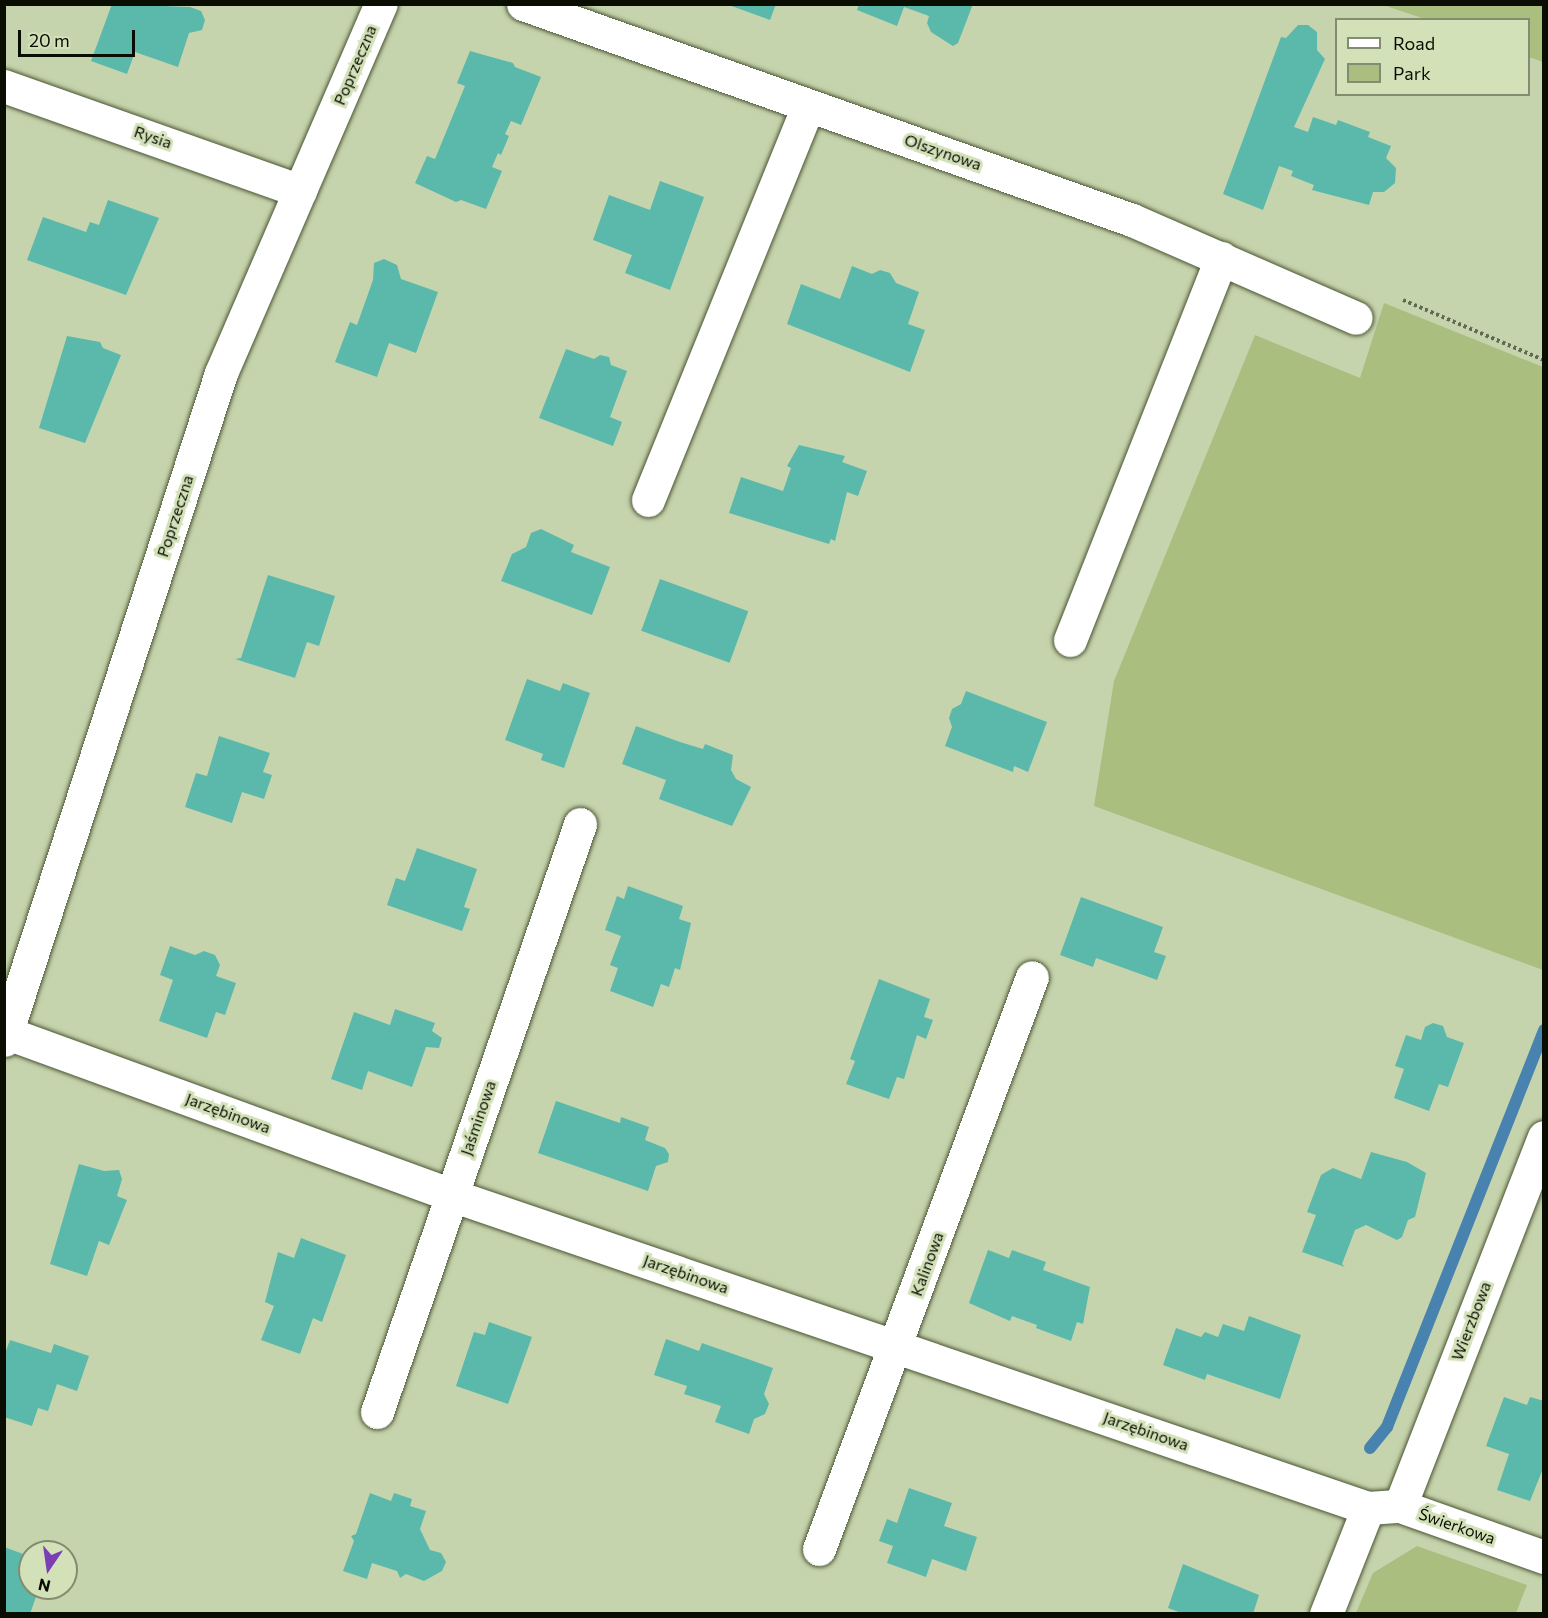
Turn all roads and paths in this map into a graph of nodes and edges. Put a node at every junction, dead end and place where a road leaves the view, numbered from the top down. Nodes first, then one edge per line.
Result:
1 (381, 4) edge
2 (523, 4) edge
3 (4, 86) edge
4 (808, 106) junction
5 (300, 191) junction
6 (1221, 258) junction
7 (1403, 300) dead end
8 (1356, 318) dead end
9 (1544, 360) edge
10 (648, 500) dead end
11 (1070, 639) dead end
12 (580, 825) dead end
13 (1032, 977) dead end
14 (5, 1035) edge
15 (1544, 1137) edge
16 (451, 1195) junction
17 (897, 1346) junction
18 (377, 1412) dead end
19 (1384, 1507) junction
20 (819, 1550) dead end
21 (1544, 1557) edge
22 (1326, 1614) edge

1 - 5 street, Poprzeczna
2 - 4 street, Olszynowa
3 - 5 street, Rysia
4 - 6 street, Olszynowa
4 - 10 street
5 - 14 street, Poprzeczna
6 - 8 street, Olszynowa
6 - 11 street
7 - 9 path
12 - 16 street, Jaśminowa
13 - 17 street, Kalinowa
14 - 16 street, Jarzębinowa
15 - 19 street, Wierzbowa
16 - 17 street, Jarzębinowa
16 - 18 street, Jaśminowa
17 - 19 street, Jarzębinowa
17 - 20 street, Kalinowa
19 - 21 street, Świerkowa
19 - 22 street, Wierzbowa

